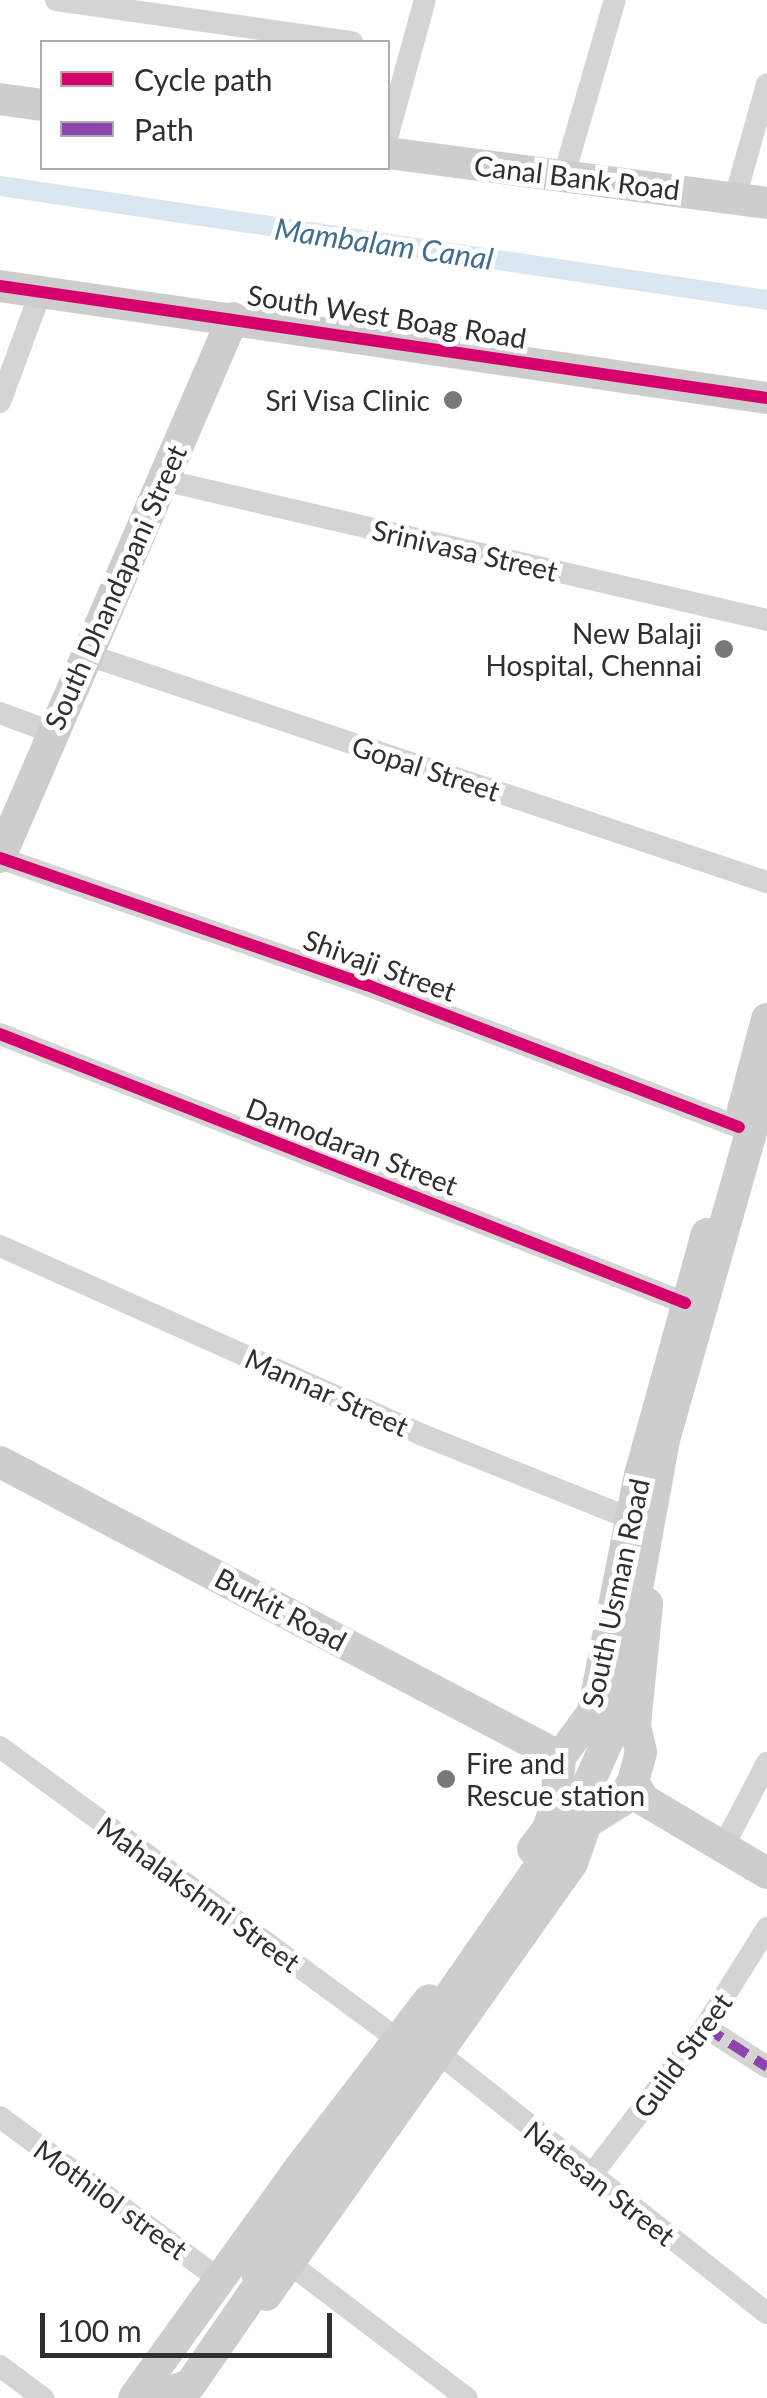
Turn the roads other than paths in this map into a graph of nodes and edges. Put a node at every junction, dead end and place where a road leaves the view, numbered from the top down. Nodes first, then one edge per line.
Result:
1 (56, 0) edge
2 (425, 0) edge
3 (615, 0) edge
4 (338, 40) edge
5 (399, 49) edge
6 (767, 84) edge
7 (0, 99) edge
8 (40, 105) edge
9 (390, 119) edge
10 (390, 153) edge
11 (564, 175) junction
12 (751, 201) edge
13 (0, 286) edge
14 (41, 292) junction
15 (233, 318) junction
16 (767, 398) edge
17 (0, 402) edge
18 (163, 480) junction
19 (767, 620) edge
20 (86, 654) junction
21 (0, 713) edge
22 (52, 732) junction
23 (0, 858) edge
24 (767, 882) edge
25 (767, 1018) edge
26 (0, 1034) edge
27 (767, 1077) edge
28 (767, 1110) edge
29 (739, 1128) junction
30 (0, 1246) edge
31 (685, 1303) junction
32 (0, 1462) edge
33 (645, 1524) junction
34 (592, 1712) junction
35 (635, 1725) junction
36 (0, 1746) edge
37 (560, 1757) junction
38 (767, 1763) edge
39 (632, 1782) junction
40 (556, 1806) junction
41 (586, 1822) junction
42 (724, 1845) junction
43 (572, 1864) junction
44 (767, 1873) edge
45 (767, 1928) edge
46 (705, 2027) junction
47 (399, 2040) junction
48 (436, 2051) junction
49 (767, 2067) edge
50 (0, 2118) edge
51 (590, 2177) junction
52 (276, 2244) junction
53 (222, 2281) junction
54 (767, 2313) edge
55 (0, 2366) edge
56 (163, 2397) edge
57 (43, 2398) edge
58 (467, 2398) edge

1 - 4 street
2 - 5 street
3 - 11 street
5 - 9 street
6 - 12 street
7 - 8 main road
10 - 11 main road, Canal Bank Road
11 - 12 main road, Canal Bank Road
13 - 14 main road, South West Boag Road
14 - 15 main road, South West Boag Road
14 - 17 street
15 - 16 main road, South West Boag Road
15 - 18 main road, South Dhandapani Street
18 - 19 street, Srinivasa Street
18 - 20 main road, South Dhandapani Street
20 - 22 main road, South Dhandapani Street
20 - 24 street, Gopal Street
21 - 22 street
22 - 23 main road, South Dhandapani Street
23 - 29 street, Shivaji Street
25 - 29 main road, South Usman Road
26 - 31 street, Damodaran Street
27 - 52 main road, South Usman Road, bridge
28 - 33 main road, South Usman Road
29 - 31 main road, South Usman Road
30 - 33 street, Mannar Street
31 - 33 main road, South Usman Road
32 - 37 main road, Burkit Road
33 - 34 main road, South Usman Road
33 - 35 main road, South Usman Road
34 - 35 main road
34 - 37 main road, South Usman Road
35 - 39 main road, South Usman Road
36 - 47 street, Mahalakshmi Street
37 - 40 main road, South Usman Road
38 - 42 street
39 - 41 main road
39 - 42 main road
40 - 41 main road
40 - 47 main road, South Usman Road
41 - 43 main road, South Usman Road
42 - 44 main road
43 - 48 main road, South Usman Road
43 - 56 main road, bridge
45 - 46 street, Guild Street
46 - 49 street
46 - 51 street, Guild Street
47 - 52 main road, South Usman Road
48 - 51 street, Natesan Street
48 - 52 main road, South Usman Road
50 - 53 street, Mothilol street
51 - 54 street, Natesan Street
52 - 53 main road, South Usman Road
52 - 56 main road, bridge
52 - 58 street
53 - 56 main road, South Usman Road
55 - 57 street

